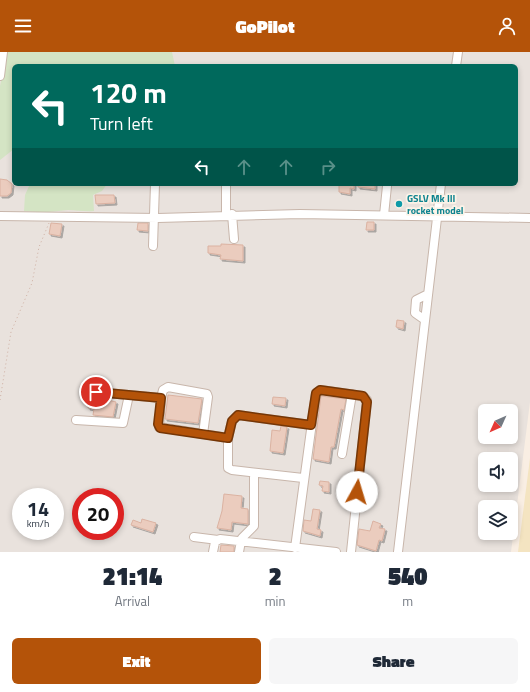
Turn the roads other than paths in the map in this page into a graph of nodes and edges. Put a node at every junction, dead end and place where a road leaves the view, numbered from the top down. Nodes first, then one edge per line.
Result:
1 (3, 52) edge
2 (458, 52) edge
3 (456, 64) edge
4 (1, 65) edge
5 (0, 76) edge
6 (155, 186) edge
7 (226, 186) edge
8 (387, 186) dead end
9 (441, 186) edge
10 (229, 215) junction
11 (384, 215) junction
12 (437, 215) junction
13 (0, 216) edge
14 (153, 218) junction
15 (530, 218) edge
16 (234, 238) dead end
17 (153, 246) dead end
18 (96, 392) dead end
19 (352, 394) junction
20 (129, 395) junction
21 (161, 398) junction
22 (76, 420) dead end
23 (311, 425) junction
24 (203, 434) junction
25 (228, 438) junction
26 (342, 454) dead end
27 (254, 473) junction
28 (303, 478) junction
29 (194, 537) dead end
30 (218, 540) junction
31 (241, 540) junction
32 (295, 548) junction
33 (306, 551) edge
34 (213, 552) edge
35 (239, 552) edge
36 (336, 552) edge
37 (351, 552) edge
38 (398, 552) edge

1 - 4 street
2 - 3 street
4 - 5 street
6 - 14 street
7 - 10 street
8 - 11 street
9 - 12 street
10 - 11 street
10 - 14 street
10 - 16 street
11 - 12 street
12 - 15 street
12 - 38 street
13 - 14 street
14 - 17 street
18 - 20 street
19 - 23 street
19 - 26 street
19 - 37 street
20 - 21 street
20 - 22 street
21 - 24 street
21 - 24 street
23 - 25 street
23 - 28 street
24 - 25 street
25 - 27 street
27 - 28 street
27 - 31 street
28 - 32 street
29 - 30 street
30 - 31 street
30 - 34 street
31 - 32 street
31 - 35 street
32 - 33 street
33 - 36 street

